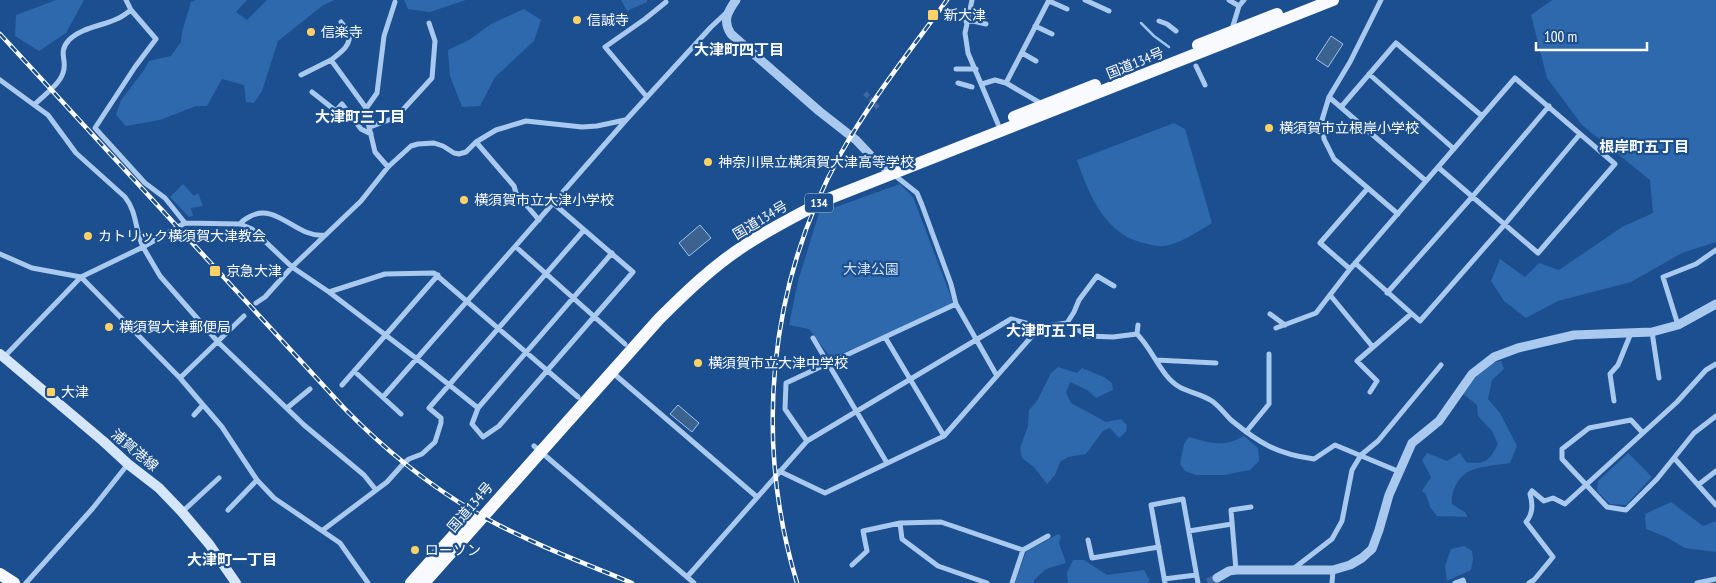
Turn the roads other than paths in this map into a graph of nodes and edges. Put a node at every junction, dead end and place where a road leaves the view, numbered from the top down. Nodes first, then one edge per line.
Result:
1 (126, 0) edge
2 (736, 0) edge
3 (972, 0) edge
4 (1049, 0) edge
5 (1085, 0) edge
6 (1229, 0) edge
7 (1244, 0) edge
8 (1312, 0) edge
9 (1333, 0) edge
10 (1381, 0) edge
11 (395, 2) dead end
12 (666, 2) dead end
13 (1239, 6) junction
14 (1066, 9) dead end
15 (132, 10) junction
16 (1109, 11) dead end
17 (727, 13) junction
18 (341, 22) dead end
19 (966, 22) junction
20 (1159, 22) dead end
21 (429, 24) dead end
22 (986, 24) dead end
23 (1035, 26) junction
24 (1176, 31) dead end
25 (1231, 32) junction
26 (1052, 34) dead end
27 (1022, 54) junction
28 (331, 60) junction
29 (1036, 61) dead end
30 (1196, 66) dead end
31 (976, 69) junction
32 (956, 70) dead end
33 (1368, 74) junction
34 (301, 75) dead end
35 (0, 80) edge
36 (958, 82) dead end
37 (1006, 82) junction
38 (982, 84) junction
39 (1204, 85) dead end
40 (972, 87) dead end
41 (312, 92) dead end
42 (647, 97) junction
43 (1329, 97) junction
44 (35, 104) junction
45 (1043, 105) junction
46 (1549, 106) junction
47 (1340, 107) junction
48 (366, 108) junction
49 (1482, 116) junction
50 (626, 120) junction
51 (998, 124) junction
52 (370, 127) junction
53 (371, 134) junction
54 (1580, 134) junction
55 (476, 142) junction
56 (1454, 149) junction
57 (388, 167) junction
58 (1439, 168) junction
59 (889, 171) junction
60 (1426, 181) junction
61 (1368, 188) junction
62 (1472, 197) junction
63 (553, 203) junction
64 (1398, 214) junction
65 (539, 220) junction
66 (185, 223) junction
67 (240, 224) junction
68 (1505, 224) junction
69 (584, 230) junction
70 (325, 236) junction
71 (143, 247) junction
72 (516, 247) junction
73 (1716, 250) edge
74 (612, 253) junction
75 (0, 254) edge
76 (1355, 263) junction
77 (292, 267) junction
78 (1350, 269) junction
79 (438, 275) junction
80 (547, 275) junction
81 (81, 277) junction
82 (1114, 286) dead end
83 (329, 292) junction
84 (1387, 293) junction
85 (1330, 295) junction
86 (573, 298) junction
87 (467, 301) junction
88 (256, 304) dead end
89 (956, 304) junction
90 (1716, 304) edge
91 (1270, 314) dead end
92 (1411, 314) junction
93 (244, 316) dead end
94 (595, 317) junction
95 (1067, 323) junction
96 (1138, 325) dead end
97 (1285, 325) junction
98 (1678, 325) junction
99 (1040, 327) junction
100 (499, 328) junction
101 (1276, 328) dead end
102 (1631, 332) junction
103 (1652, 332) junction
104 (1137, 334) junction
105 (385, 335) junction
106 (885, 336) junction
107 (813, 338) dead end
108 (976, 339) junction
109 (218, 342) junction
110 (625, 344) junction
111 (1372, 346) junction
112 (526, 352) junction
113 (1269, 354) dead end
114 (1, 357) edge
115 (417, 358) junction
116 (1156, 360) junction
117 (828, 363) junction
118 (1216, 363) dead end
119 (1716, 364) edge
120 (1441, 365) dead end
121 (354, 371) junction
122 (548, 371) junction
123 (611, 371) junction
124 (997, 376) junction
125 (180, 378) junction
126 (1658, 378) dead end
127 (910, 380) junction
128 (449, 384) junction
129 (342, 385) dead end
130 (310, 388) dead end
131 (1370, 392) dead end
132 (383, 397) junction
133 (578, 397) junction
134 (1614, 401) dead end
135 (203, 405) junction
136 (287, 408) junction
137 (478, 408) junction
138 (856, 410) junction
139 (401, 414) dead end
140 (194, 415) dead end
141 (1716, 416) edge
142 (1246, 432) junction
143 (1642, 432) junction
144 (944, 436) junction
145 (807, 440) junction
146 (537, 449) junction
147 (1360, 456) junction
148 (1674, 459) junction
149 (887, 463) junction
150 (128, 464) junction
151 (1716, 470) edge
152 (779, 471) junction
153 (1400, 472) junction
154 (219, 478) dead end
155 (257, 480) junction
156 (1586, 485) junction
157 (1698, 485) junction
158 (376, 490) junction
159 (757, 496) junction
160 (1716, 505) edge
161 (1251, 507) dead end
162 (228, 510) dead end
163 (182, 512) junction
164 (900, 523) junction
165 (1232, 524) junction
166 (323, 530) junction
167 (1189, 531) junction
168 (1048, 536) dead end
169 (1088, 540) dead end
170 (1159, 547) junction
171 (1022, 550) junction
172 (852, 565) dead end
173 (1292, 569) junction
174 (1236, 570) junction
175 (1333, 570) junction
176 (0, 574) edge
177 (1196, 574) junction
178 (687, 576) junction
179 (1217, 578) dead end
180 (1716, 580) edge
181 (1165, 581) edge
182 (1536, 581) edge
183 (14, 583) edge
184 (26, 583) edge
185 (236, 583) edge
186 (368, 583) edge
187 (411, 583) edge
188 (424, 583) edge
189 (694, 583) edge
190 (987, 583) edge
191 (1012, 583) edge
192 (1198, 583) edge
193 (1332, 583) edge
194 (1455, 583) edge
195 (1464, 583) edge
196 (1529, 583) edge
197 (1697, 583) edge

1 - 15 street
2 - 17 street
3 - 19 street
4 - 14 street
4 - 23 street
5 - 16 street
6 - 13 street
7 - 13 street
8 - 25 highway, 国道134号 / 134
9 - 59 highway, 国道134号 / 134
10 - 43 street
11 - 48 street
12 - 42 street
13 - 25 street
15 - 44 street
15 - 66 street
17 - 42 street
17 - 59 street
18 - 28 street
19 - 22 street
19 - 31 street
20 - 24 street
21 - 52 street
23 - 26 street
23 - 27 street
25 - 45 highway, 国道134号 / 134
27 - 29 street
27 - 37 street
28 - 34 street
28 - 48 street
30 - 39 street
31 - 32 street
31 - 38 street
33 - 47 street
33 - 49 street
33 - 56 street
35 - 44 street
36 - 40 street
37 - 38 street
37 - 45 street
38 - 51 street
41 - 53 street
42 - 50 street
43 - 47 street
43 - 61 street
44 - 71 street
45 - 51 highway, 国道134号 / 134
46 - 49 street
46 - 54 street
46 - 62 street
47 - 60 street
48 - 52 street
49 - 56 street
50 - 55 street
50 - 63 street
51 - 59 highway, 国道134号 / 134
52 - 53 street
53 - 57 street
54 - 68 street
54 - 68 street
55 - 57 street
55 - 65 street
56 - 58 street
57 - 70 street
58 - 60 street
58 - 62 street
59 - 89 street
59 - 110 highway, 国道134号 / 134
59 - 123 highway, 国道134号 / 134
60 - 64 street
61 - 64 street
61 - 78 street
62 - 68 street
62 - 84 street
63 - 65 street
63 - 69 street
64 - 76 street
65 - 72 street
66 - 67 street
66 - 71 street
67 - 70 street
67 - 77 street
68 - 92 street
69 - 74 street
69 - 80 street
70 - 77 street
71 - 81 street
71 - 109 street
72 - 80 street
72 - 87 street
73 - 98 street
74 - 86 street
74 - 94 street
75 - 81 street
76 - 78 street
76 - 84 street
77 - 83 street
77 - 88 street
78 - 85 street
79 - 83 street
79 - 87 street
79 - 105 street
80 - 86 street
80 - 100 street
81 - 114 street
81 - 125 street
82 - 95 street
83 - 105 street
84 - 92 street
85 - 97 street
85 - 111 street
86 - 94 street
86 - 112 street
87 - 100 street
87 - 115 street
89 - 106 street
89 - 108 street
90 - 98 street
91 - 97 street
92 - 111 street
93 - 109 street
94 - 110 street
94 - 122 street
95 - 99 street
95 - 104 street
96 - 104 street
97 - 101 street
98 - 103 street
99 - 108 street
99 - 124 street
100 - 112 street
100 - 128 street
102 - 103 street
102 - 134 street
102 - 153 street
103 - 126 street
104 - 116 street
105 - 115 street
105 - 121 street
106 - 117 street
106 - 127 street
107 - 117 street
108 - 124 street
108 - 127 street
109 - 125 street
109 - 136 street
110 - 133 highway, 国道134号 / 134
111 - 131 street
112 - 122 street
112 - 137 street
113 - 142 street
114 - 150 main road, 浦賀港線
115 - 128 street
115 - 132 street
116 - 118 street
116 - 142 street
117 - 138 street
117 - 145 street
119 - 143 street
120 - 147 street
121 - 129 street
121 - 132 street
122 - 133 street
122 - 137 street
123 - 146 highway, 国道134号 / 134
123 - 159 street
124 - 144 street
125 - 135 street
127 - 138 street
127 - 144 street
128 - 137 street
128 - 158 street
130 - 136 street
132 - 139 street
133 - 146 highway, 国道134号 / 134
135 - 140 street
135 - 155 street
136 - 158 street
138 - 145 street
138 - 149 street
141 - 148 street
142 - 147 street
143 - 156 street
143 - 156 street
144 - 149 street
145 - 152 street
146 - 178 street
146 - 187 highway, 国道134号 / 134
146 - 188 highway, 国道134号 / 134
147 - 153 street
147 - 173 street
148 - 156 street
148 - 157 street
149 - 152 street
150 - 163 main road, 浦賀港線
150 - 184 street
151 - 157 street
152 - 159 street
153 - 175 street
154 - 163 street
155 - 162 street
155 - 166 street
156 - 182 street
157 - 160 street
158 - 166 street
159 - 178 street
161 - 165 street
163 - 185 main road, 浦賀港線
164 - 171 street
164 - 172 street
164 - 190 street
165 - 167 street
165 - 174 street
166 - 186 street
167 - 170 street
167 - 177 street
168 - 171 street
169 - 170 street
170 - 181 street
171 - 191 street
173 - 174 street
173 - 175 street
174 - 179 street
175 - 193 street
176 - 183 highway
177 - 181 street
177 - 192 street
178 - 189 street
180 - 197 street
182 - 196 street
194 - 195 street

